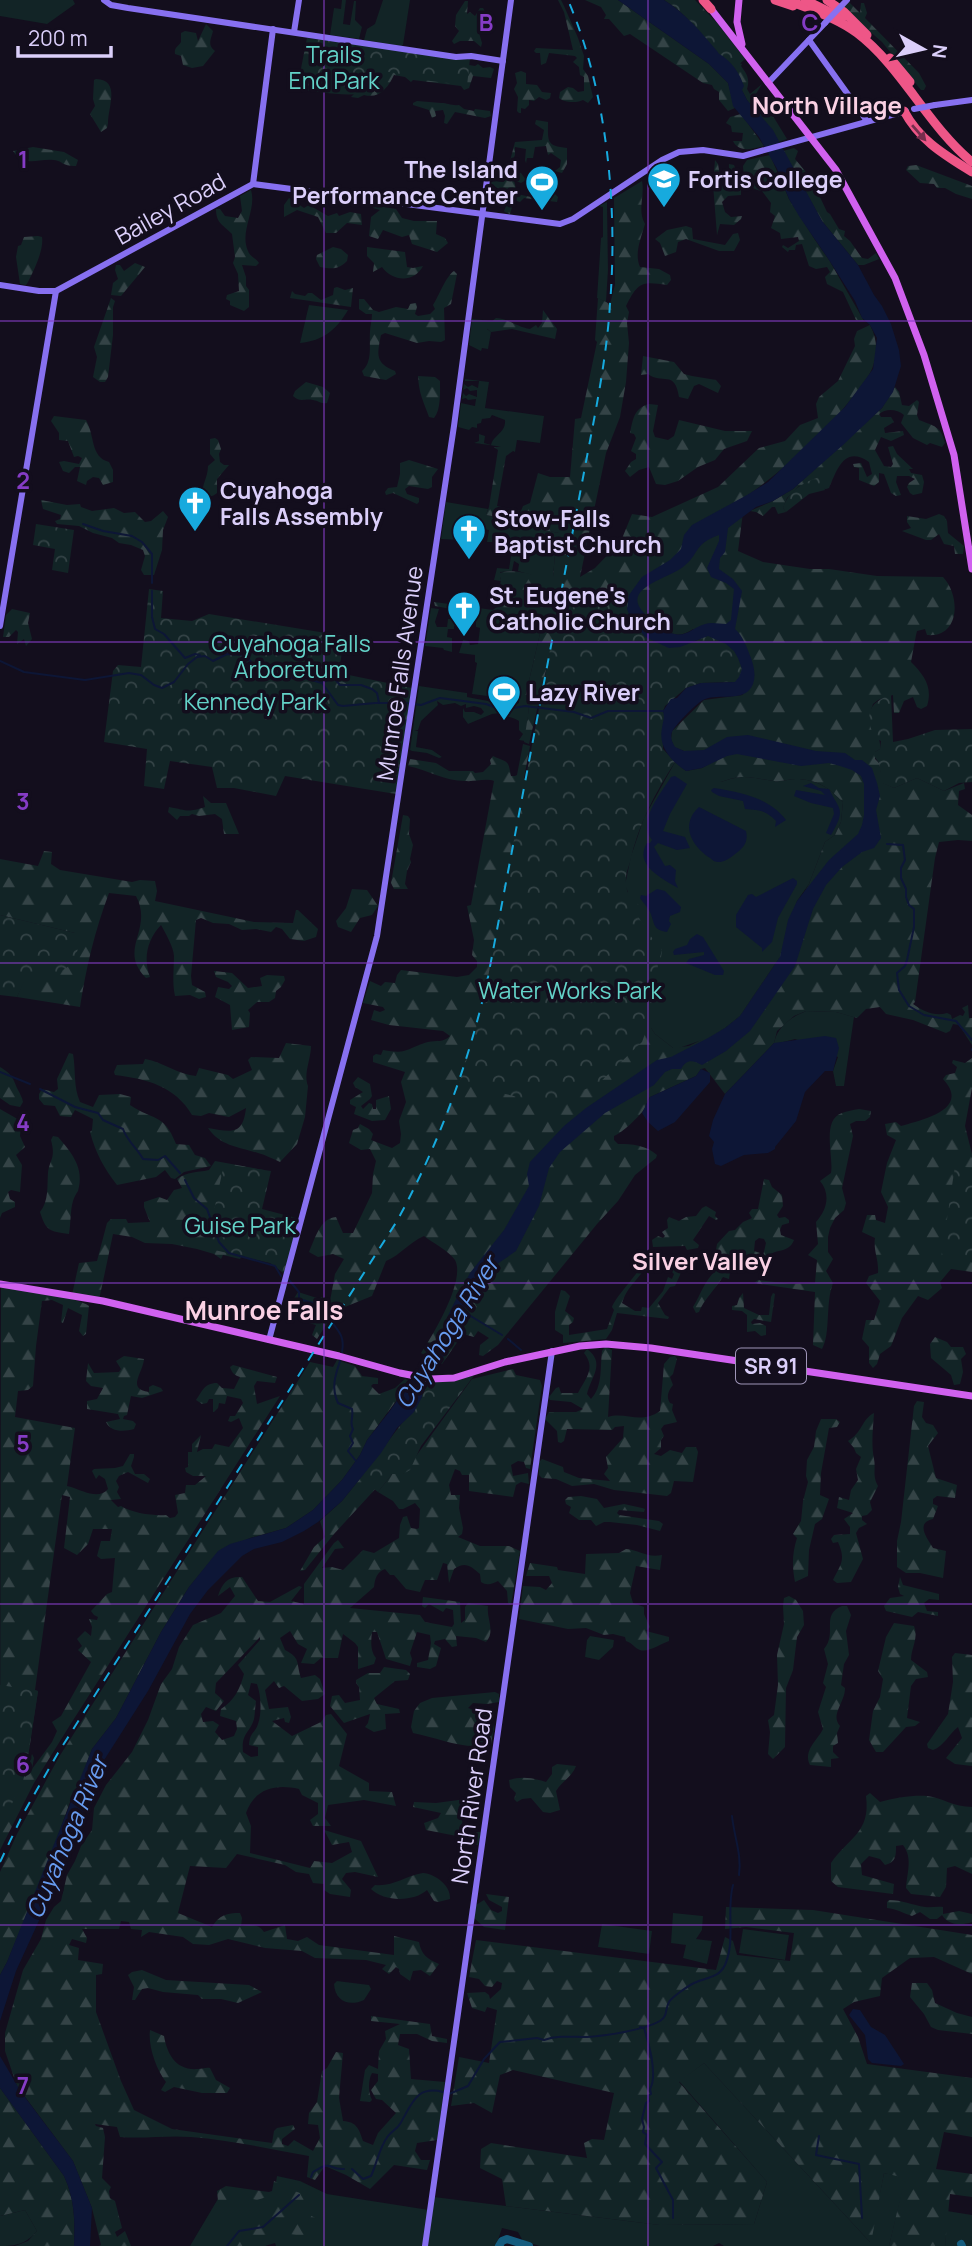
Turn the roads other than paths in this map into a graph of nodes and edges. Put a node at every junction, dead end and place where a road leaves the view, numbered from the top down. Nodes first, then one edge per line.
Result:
1 (104, 0) edge
2 (299, 0) edge
3 (511, 0) edge
4 (704, 0) edge
5 (739, 0) edge
6 (775, 0) edge
7 (788, 0) edge
8 (805, 0) edge
9 (827, 0) edge
10 (847, 0) edge
11 (711, 9) joint
12 (828, 21) junction
13 (273, 29) junction
14 (294, 32) junction
15 (867, 35) junction
16 (809, 40) junction
17 (745, 51) junction
18 (503, 61) junction
19 (768, 83) junction
20 (972, 100) edge
21 (909, 110) junction
22 (867, 121) junction
23 (810, 138) junction
24 (972, 155) edge
25 (972, 162) edge
26 (972, 172) edge
27 (253, 184) junction
28 (483, 214) junction
29 (0, 285) edge
30 (56, 291) junction
31 (972, 569) edge
32 (0, 626) edge
33 (0, 1284) edge
34 (270, 1340) junction
35 (552, 1351) junction
36 (972, 1396) edge
37 (425, 2246) edge

1 - 13 street
2 - 14 street
3 - 18 street, Munroe Falls Avenue
4 - 11 highway
5 - 17 main road
6 - 12 highway
7 - 12 highway
8 - 15 highway
9 - 15 highway
10 - 12 street, bridge
11 - 17 main road
12 - 16 street
12 - 25 highway
13 - 14 street
13 - 27 street
14 - 18 street
15 - 24 highway
16 - 19 street
16 - 22 street
17 - 19 main road
18 - 28 street, Munroe Falls Avenue
19 - 23 main road
20 - 21 street, bridge
21 - 22 street
21 -> 26 highway
22 - 23 street
23 - 28 street, Bailey Road
23 - 31 main road
27 - 28 street, Bailey Road
27 - 30 street, Bailey Road
28 - 34 street, Munroe Falls Avenue
29 - 30 street
30 - 32 street
33 - 34 main road, SR 91
34 - 35 main road, SR 91
35 - 36 main road, SR 91
35 - 37 street, North River Road

